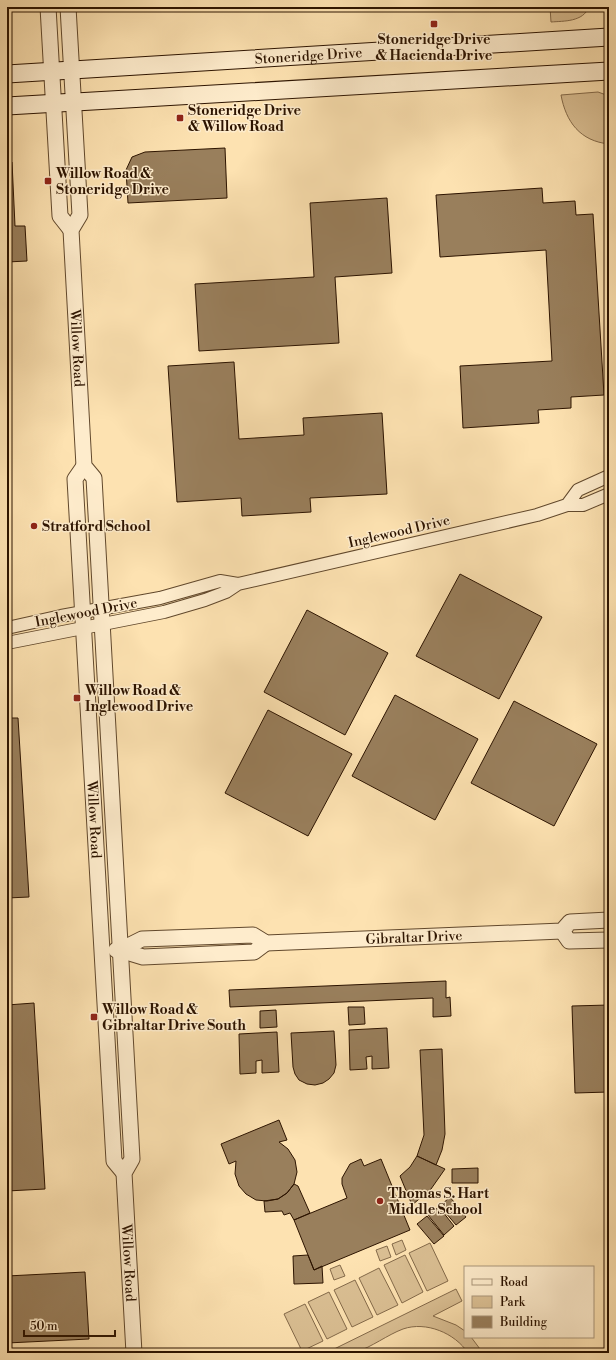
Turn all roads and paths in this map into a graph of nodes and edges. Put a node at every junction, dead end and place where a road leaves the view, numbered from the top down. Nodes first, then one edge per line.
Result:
1 (48, 7) edge
2 (68, 7) edge
3 (609, 37) edge
4 (72, 70) junction
5 (52, 71) junction
6 (609, 71) edge
7 (7, 74) edge
8 (73, 102) junction
9 (54, 104) junction
10 (7, 106) edge
11 (71, 230) junction
12 (84, 466) junction
13 (609, 476) edge
14 (609, 494) edge
15 (567, 505) junction
16 (238, 584) junction
17 (101, 609) junction
18 (82, 612) junction
19 (102, 625) junction
20 (7, 628) edge
21 (83, 628) junction
22 (7, 643) edge
23 (609, 920) edge
24 (562, 931) junction
25 (609, 940) edge
26 (120, 950) junction
27 (101, 951) junction
28 (124, 1173) junction
29 (134, 1353) edge

1 - 5 street
2 - 4 street, Willow Road
3 - 4 main road, Stoneridge Drive
4 - 5 main road, Stoneridge Drive
4 - 8 street, Willow Road
5 - 7 main road, Stoneridge Drive
5 - 9 street
6 - 8 main road
8 - 9 main road
8 - 11 street, Willow Road
9 - 10 main road
9 - 11 street
11 - 12 street, Willow Road
12 - 17 street, Willow Road
12 - 18 street, Willow Road
13 - 15 street
14 - 15 street, Inglewood Drive
15 - 16 street, Inglewood Drive
16 - 17 street, Inglewood Drive
16 - 19 street, Inglewood Drive
17 - 18 street, Inglewood Drive
17 - 19 street, Willow Road
18 - 20 street, Inglewood Drive
18 - 21 street, Willow Road
19 - 21 street, Inglewood Drive
19 - 26 street, Willow Road
21 - 22 street, Inglewood Drive
21 - 27 street, Willow Road
23 - 24 street, Gibraltar Drive
24 - 25 street
24 - 26 street, Gibraltar Drive
26 - 27 street, Gibraltar Drive
26 - 28 street, Willow Road
27 - 28 street, Willow Road
28 - 29 street, Willow Road

